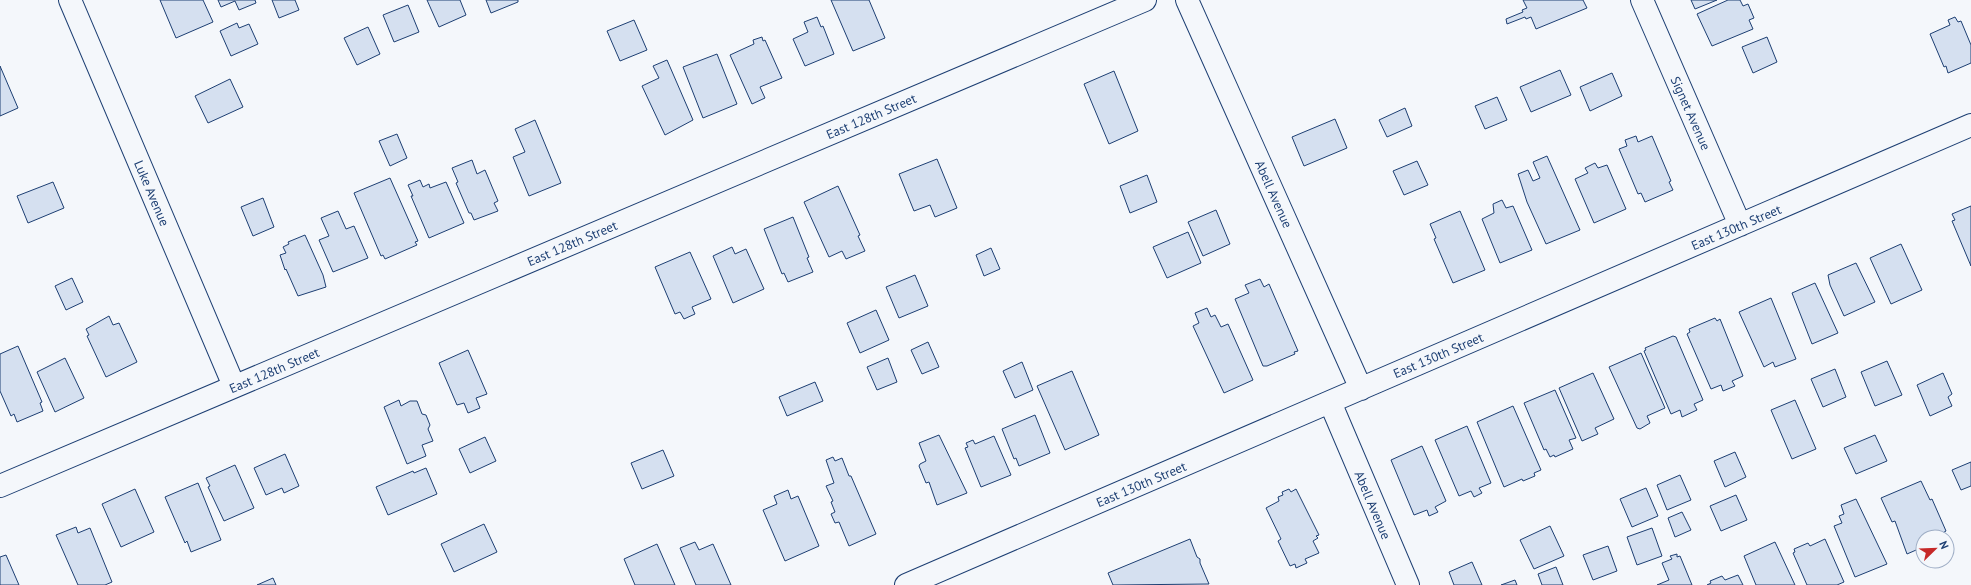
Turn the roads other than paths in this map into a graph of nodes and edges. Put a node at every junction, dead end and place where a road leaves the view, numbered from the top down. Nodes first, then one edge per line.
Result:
1 (70, 0) edge
2 (1145, 0) edge
3 (1187, 0) edge
4 (1642, 0) edge
5 (1971, 125) edge
6 (1740, 225) junction
7 (234, 386) junction
8 (1361, 389) junction
9 (1330, 402) junction
10 (0, 486) edge
11 (906, 585) edge
12 (1408, 585) edge

1 - 7 street, Luke Avenue
2 - 7 street, East 128th Street
3 - 8 street, Abell Avenue
4 - 6 street, Signet Avenue
5 - 6 street, East 130th Street
6 - 8 street, East 130th Street
7 - 10 street, East 128th Street
8 - 9 street, East 130th Street
9 - 11 street, East 130th Street
9 - 12 street, Abell Avenue

